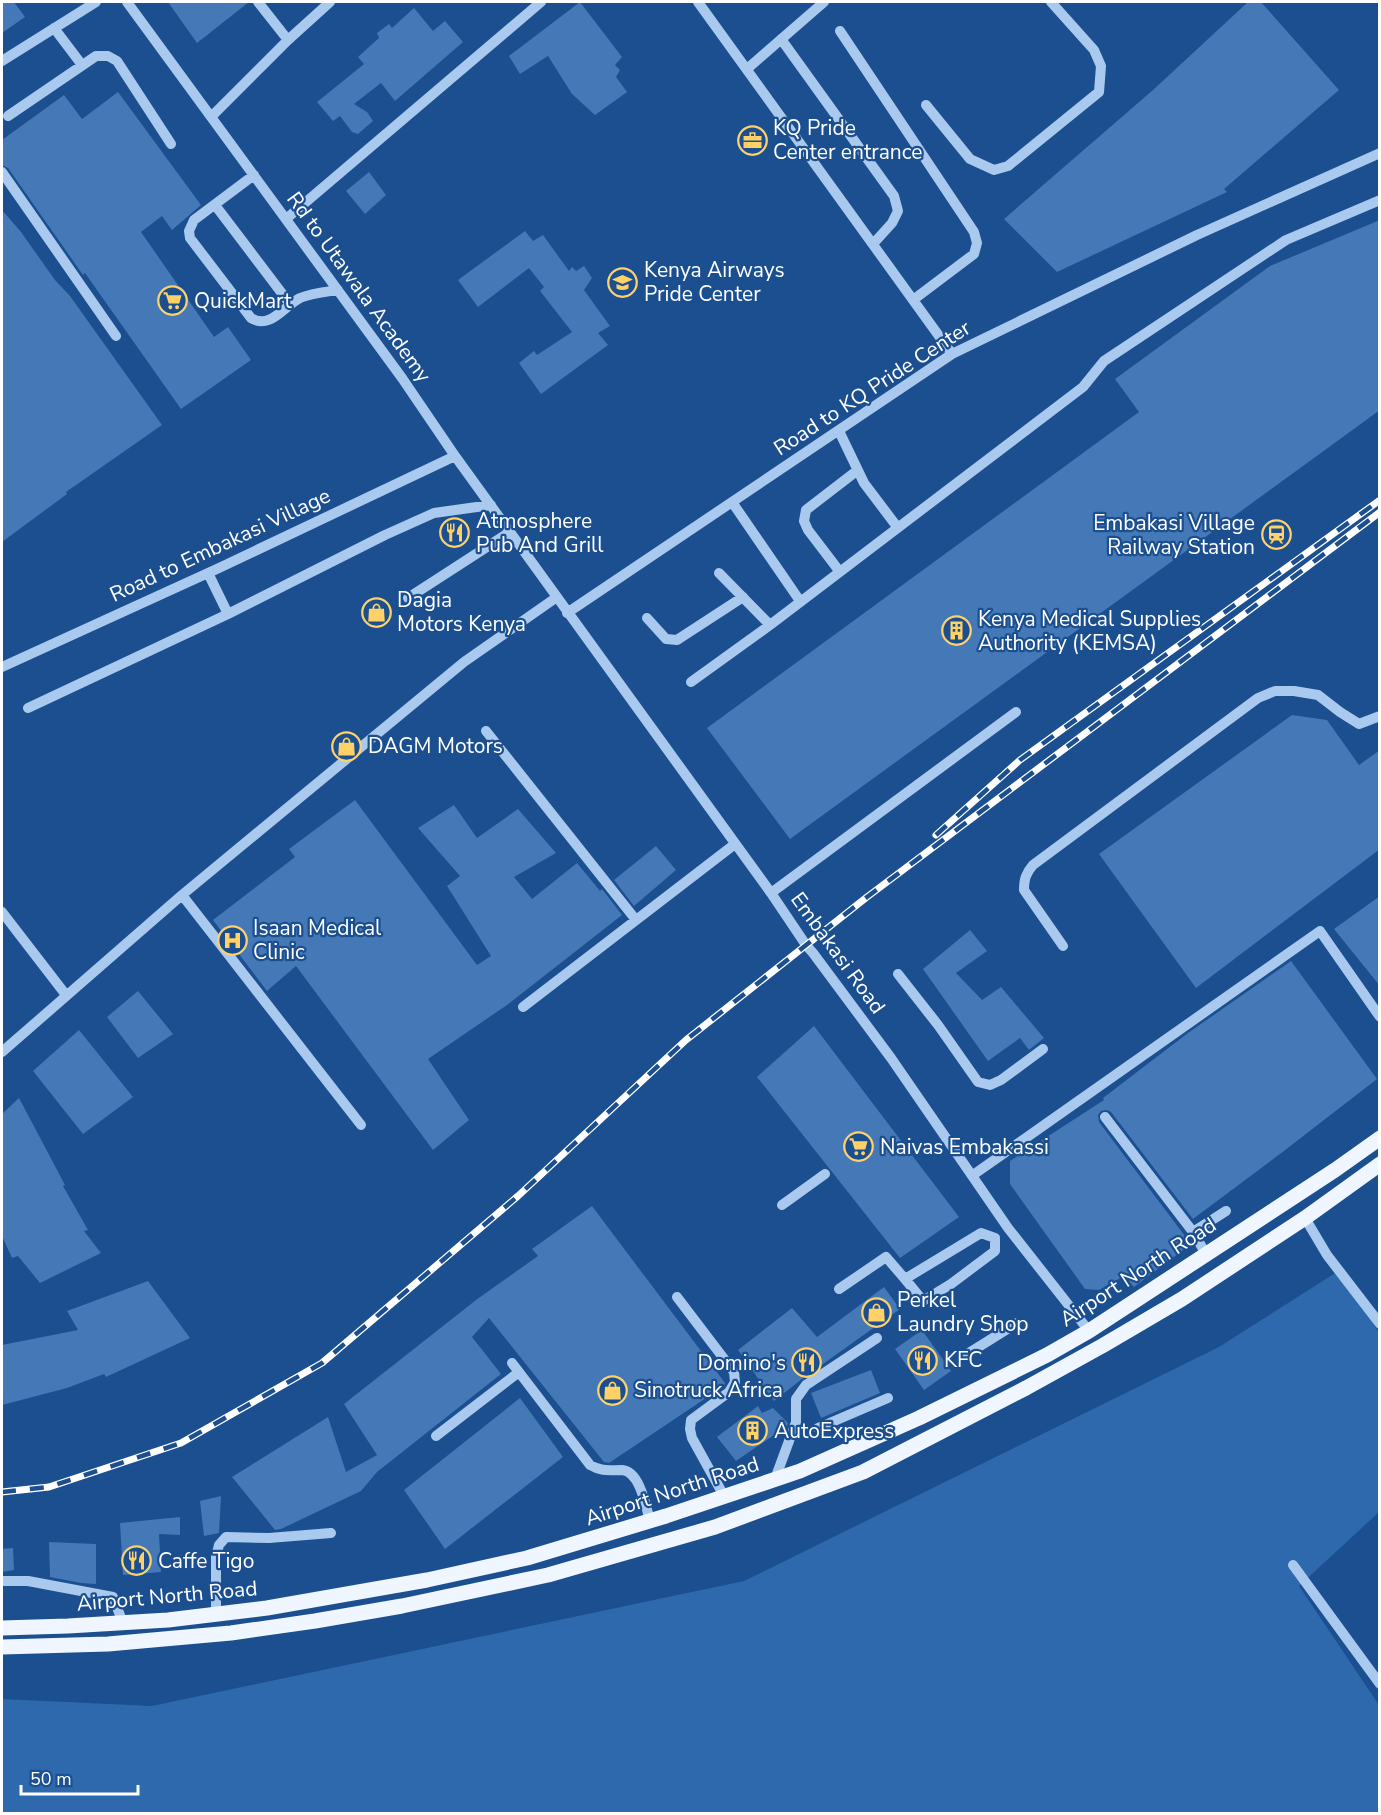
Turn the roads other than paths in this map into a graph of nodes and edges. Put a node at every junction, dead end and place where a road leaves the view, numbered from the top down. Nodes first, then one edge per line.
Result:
1 (96, 2) edge
2 (127, 2) edge
3 (258, 2) edge
4 (330, 2) edge
5 (541, 2) edge
6 (698, 2) edge
7 (824, 2) edge
8 (1051, 2) edge
9 (54, 28) junction
10 (840, 31) dead end
11 (781, 39) junction
12 (288, 40) junction
13 (2, 61) edge
14 (82, 65) junction
15 (747, 69) junction
16 (926, 105) dead end
17 (8, 117) dead end
18 (211, 117) junction
19 (171, 144) dead end
20 (1380, 153) edge
21 (2, 172) edge
22 (254, 176) junction
23 (1380, 200) edge
24 (215, 205) junction
25 (286, 219) junction
26 (873, 244) junction
27 (338, 290) junction
28 (913, 300) junction
29 (290, 304) junction
30 (116, 336) dead end
31 (952, 354) junction
32 (839, 431) junction
33 (454, 456) junction
34 (854, 473) dead end
35 (732, 502) junction
36 (491, 505) junction
37 (898, 528) junction
38 (510, 532) junction
39 (840, 572) junction
40 (208, 573) junction
41 (719, 573) dead end
42 (557, 597) junction
43 (743, 597) junction
44 (408, 598) dead end
45 (800, 601) junction
46 (567, 613) junction
47 (228, 614) junction
48 (647, 618) dead end
49 (770, 625) junction
50 (2, 667) edge
51 (691, 682) dead end
52 (28, 708) dead end
53 (1016, 711) dead end
54 (1380, 716) edge
55 (486, 731) dead end
56 (735, 844) junction
57 (771, 893) junction
58 (182, 895) junction
59 (2, 912) edge
60 (636, 920) junction
61 (1063, 946) dead end
62 (898, 974) dead end
63 (66, 995) junction
64 (523, 1007) dead end
65 (1380, 1017) edge
66 (1043, 1049) dead end
67 (2, 1052) edge
68 (1105, 1117) dead end
69 (361, 1125) dead end
70 (1380, 1138) edge
71 (1378, 1167) edge
72 (825, 1174) dead end
73 (974, 1175) junction
74 (782, 1205) dead end
75 (1226, 1211) dead end
76 (1305, 1218) junction
77 (1008, 1228) junction
78 (1193, 1232) junction
79 (995, 1238) junction
80 (1206, 1254) junction
81 (905, 1279) junction
82 (839, 1289) dead end
83 (677, 1298) dead end
84 (1017, 1323) dead end
85 (1380, 1324) edge
86 (1089, 1330) junction
87 (877, 1338) dead end
88 (964, 1356) dead end
89 (888, 1398) dead end
90 (818, 1428) dead end
91 (436, 1436) dead end
92 (776, 1479) junction
93 (724, 1496) junction
94 (650, 1521) junction
95 (331, 1533) dead end
96 (1293, 1565) dead end
97 (2, 1581) edge
98 (216, 1614) junction
99 (123, 1623) junction
100 (2, 1628) edge
101 (2, 1647) edge
102 (1380, 1684) edge

1 - 9 street
2 - 18 street, Rd to Utawala Academy
3 - 12 street
4 - 12 street
5 - 25 street
6 - 15 street
7 - 11 street
8 - 16 street
9 - 13 street
9 - 14 street
10 - 28 street
11 - 15 street
11 - 26 street
12 - 18 street
14 - 17 street
14 - 19 street
15 - 26 street
18 - 22 street, Rd to Utawala Academy
20 - 31 street, Road to KQ Pride Center
21 - 30 street
22 - 24 street
22 - 25 street, Rd to Utawala Academy
23 - 37 street
24 - 29 street
24 - 29 street
25 - 27 street, Rd to Utawala Academy
26 - 28 street
27 - 29 street
27 - 33 street, Rd to Utawala Academy
28 - 31 street
31 - 32 street, Road to KQ Pride Center
32 - 35 street, Road to KQ Pride Center
32 - 37 street
33 - 36 street, Rd to Utawala Academy
33 - 40 street, Road to Embakasi Village
34 - 39 street
35 - 45 street
35 - 46 street, Road to KQ Pride Center
36 - 38 street, Rd to Utawala Academy
36 - 47 street
37 - 39 street
38 - 42 street, Rd to Utawala Academy
38 - 44 street
39 - 45 street
40 - 47 street
40 - 50 street, Road to Embakasi Village
41 - 43 street
42 - 46 street, Embakasi Road
42 - 58 street
43 - 48 street
43 - 49 street
45 - 49 street
46 - 56 street, Embakasi Road
47 - 52 street
49 - 51 street
53 - 57 street
54 - 61 street
55 - 60 street
56 - 57 street, Embakasi Road
56 - 60 street
57 - 73 street, Embakasi Road
58 - 63 street
58 - 69 street
59 - 63 street
60 - 64 street
62 - 66 street
63 - 67 street
65 - 73 street
68 - 78 street
70 - 80 main road, Airport North Road
71 - 76 main road, Airport North Road
72 - 74 street
73 - 77 street, Embakasi Road
75 - 78 street
76 - 85 street
76 - 101 main road, Airport North Road
77 - 79 street
77 - 86 street, Embakasi Road
78 - 80 street
79 - 81 street
79 - 81 street
80 - 86 main road, Airport North Road
81 - 82 street
83 - 93 street
84 - 88 street
86 - 92 main road, Airport North Road
87 - 92 street
89 - 90 street
91 - 94 street
92 - 93 main road, Airport North Road
93 - 94 main road, Airport North Road
94 - 98 main road, Airport North Road
95 - 98 street
96 - 102 street
97 - 99 street
98 - 99 main road, Airport North Road
99 - 100 main road, Airport North Road

